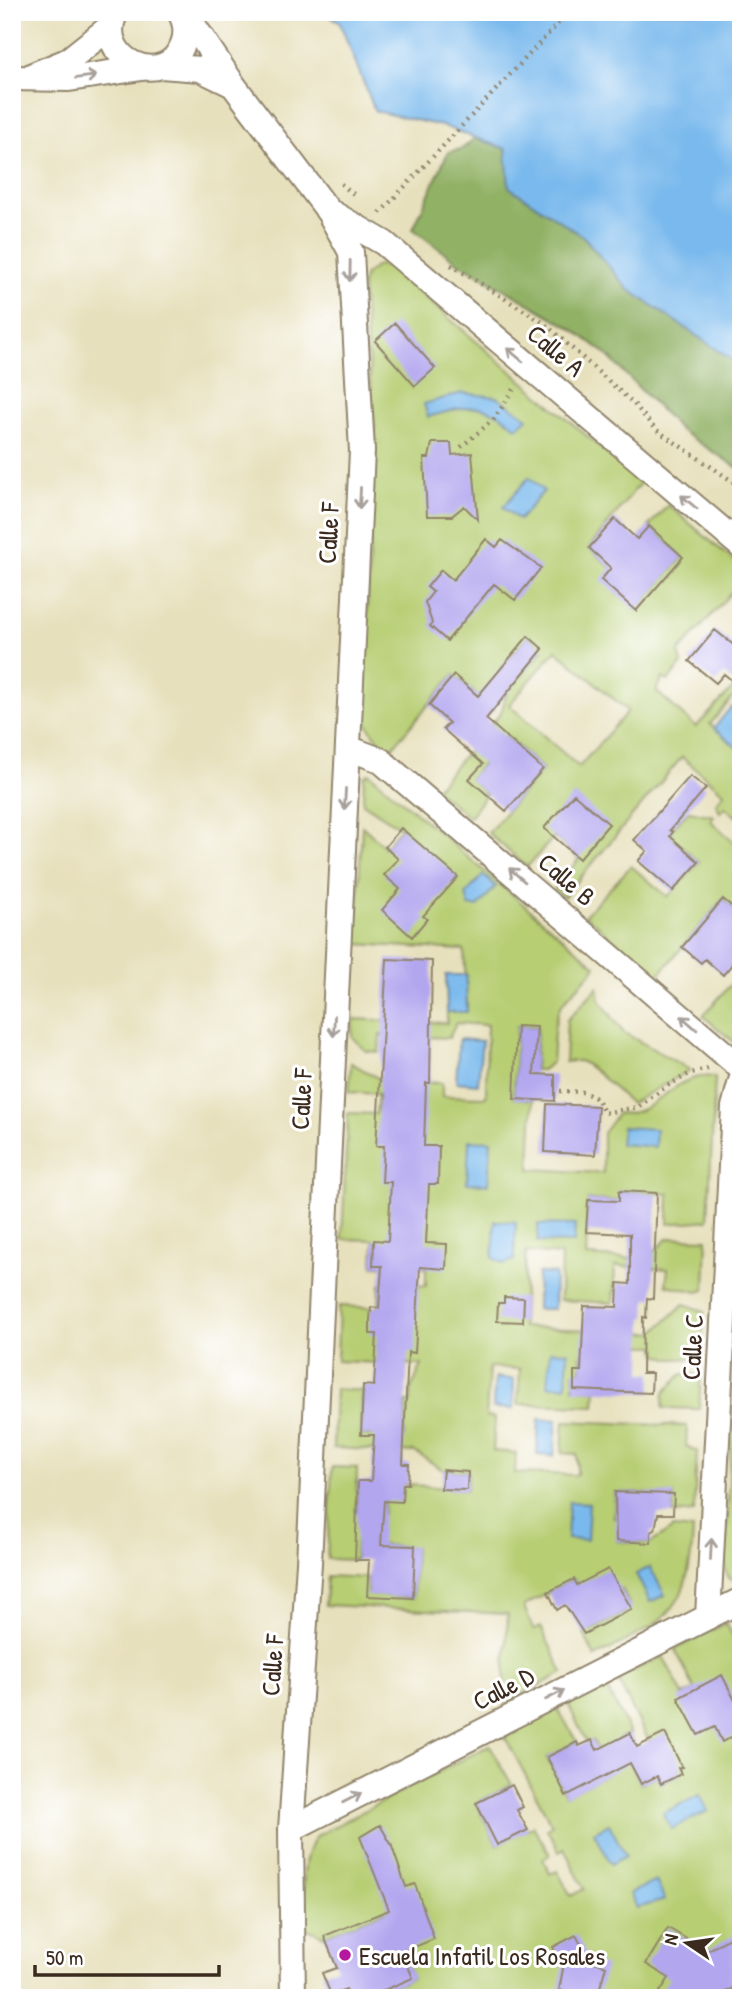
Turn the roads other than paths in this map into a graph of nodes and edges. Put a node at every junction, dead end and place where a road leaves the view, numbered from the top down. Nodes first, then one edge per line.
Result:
1 (182, 15) edge
2 (113, 19) edge
3 (152, 67) junction
4 (21, 78) edge
5 (234, 86) junction
6 (327, 209) junction
7 (741, 546) edge
8 (348, 748) junction
9 (741, 1068) edge
10 (741, 1081) edge
11 (741, 1600) edge
12 (708, 1617) junction
13 (291, 1829) junction
14 (293, 1998) edge

1 - 3 street
1 - 5 street
2 - 3 street
2 - 4 street
4 -> 3 street
3 - 5 street
5 - 6 street
7 -> 6 street, Calle A
6 -> 8 street, Calle F
9 -> 8 street, Calle B
8 -> 13 street, Calle F
12 -> 10 street, Calle C
11 - 12 street, Calle D
13 -> 12 street, Calle D
13 - 14 street, Calle F

